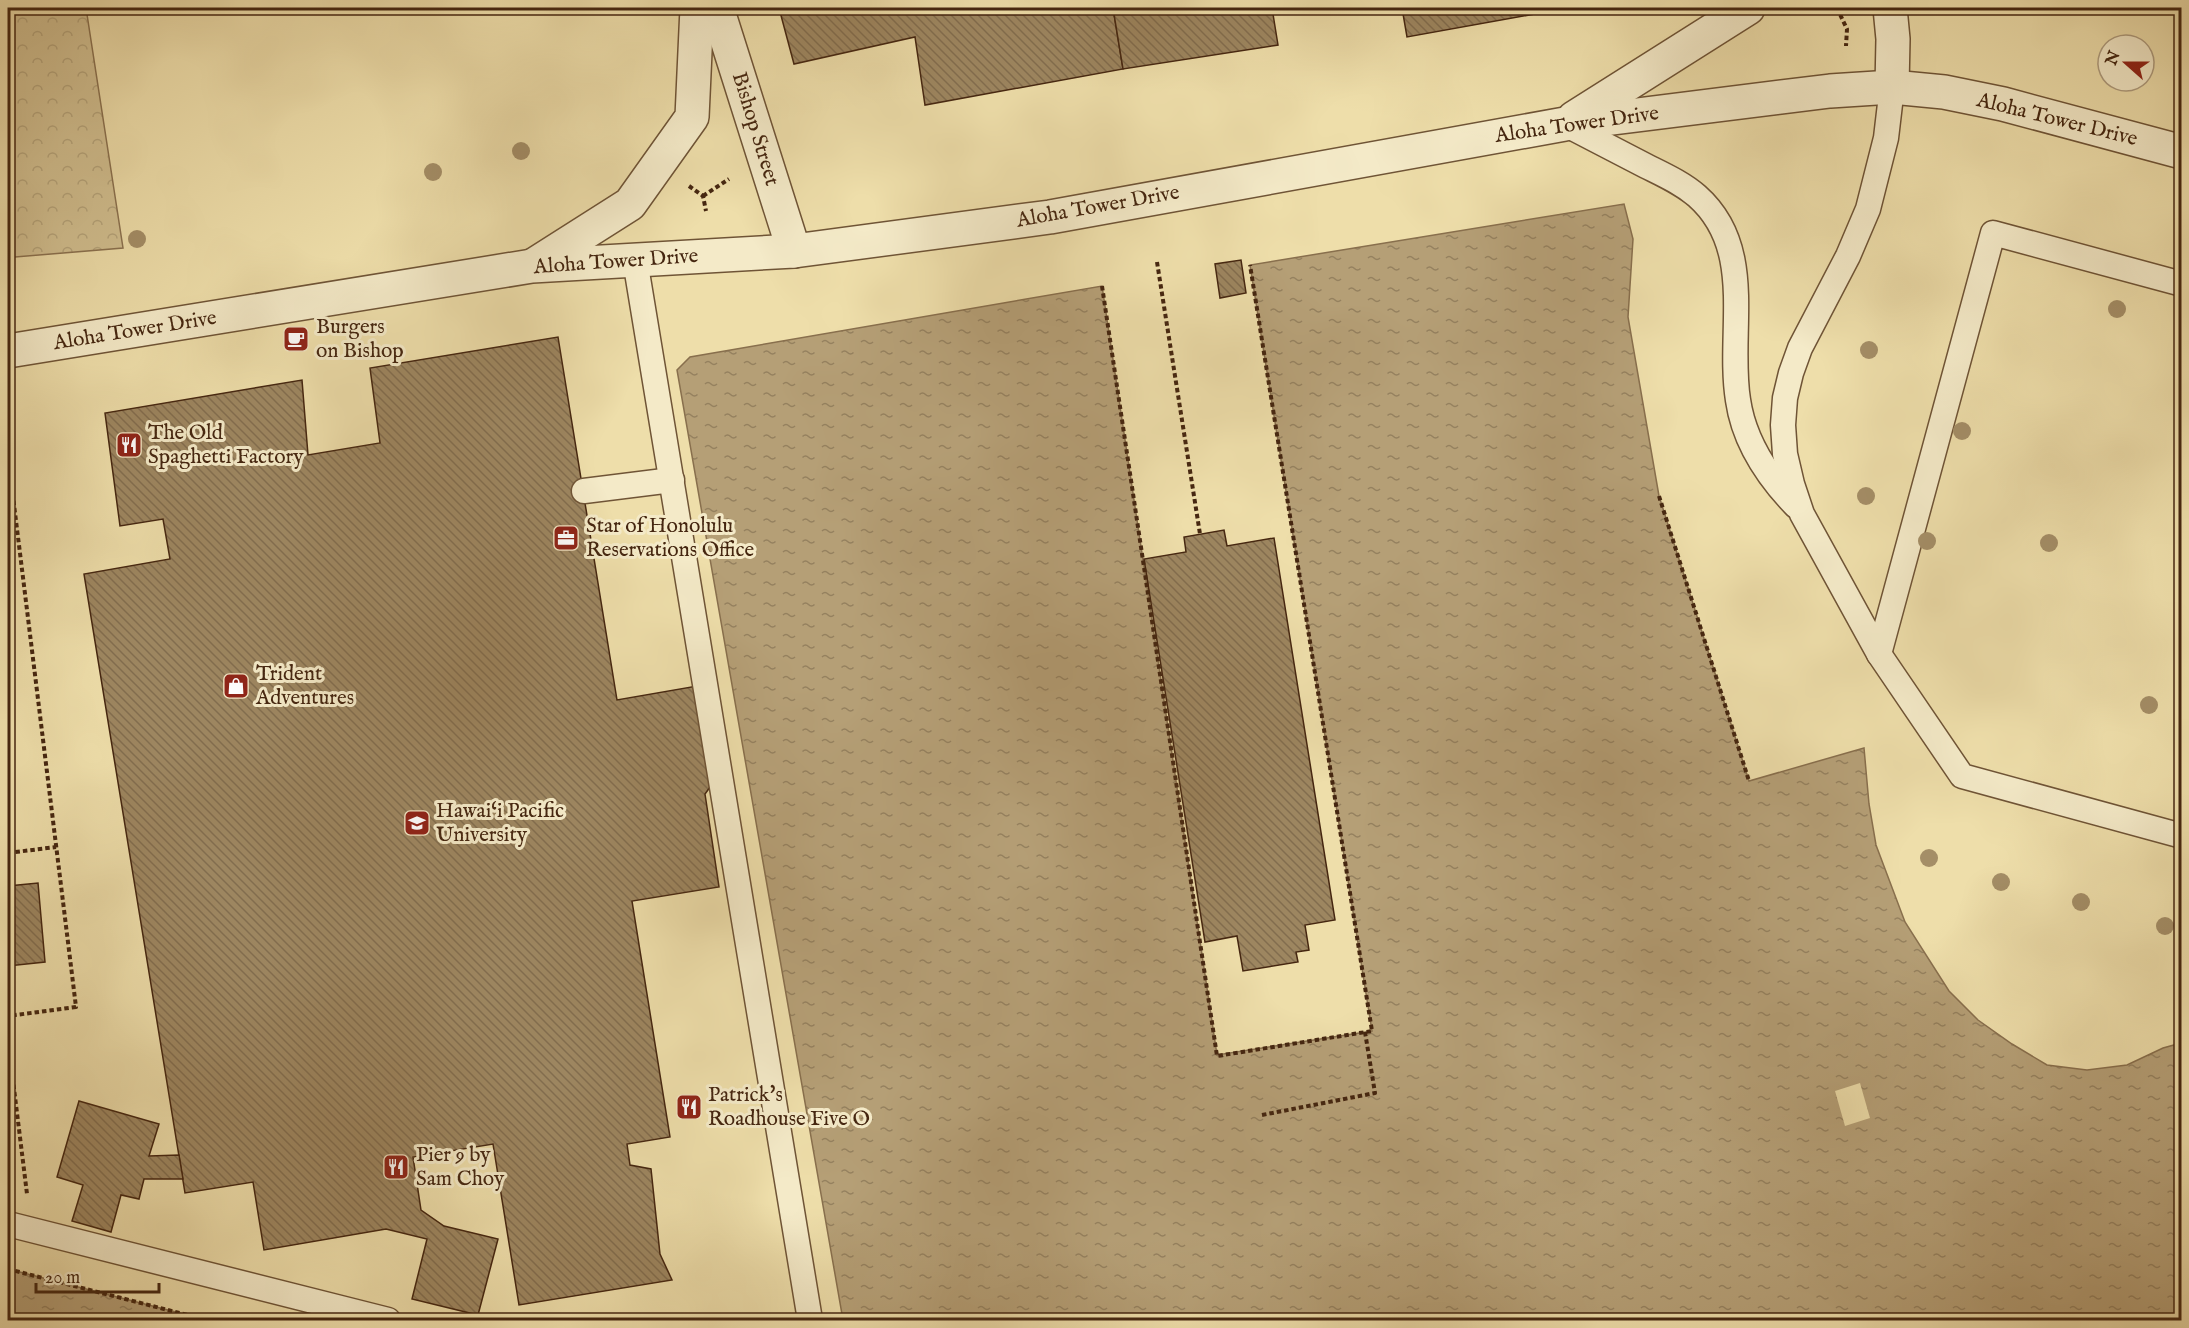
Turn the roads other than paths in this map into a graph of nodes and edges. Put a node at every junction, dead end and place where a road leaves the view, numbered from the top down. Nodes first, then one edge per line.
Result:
1 (697, 8) edge
2 (717, 8) edge
3 (1748, 8) edge
4 (1890, 8) edge
5 (1892, 87) junction
6 (1564, 124) junction
7 (2181, 152) edge
8 (794, 251) junction
9 (635, 260) junction
10 (532, 266) junction
11 (2181, 284) edge
12 (8, 351) edge
13 (672, 480) junction
14 (584, 491) dead end
15 (1802, 514) junction
16 (1879, 654) junction
17 (2181, 836) edge
18 (8, 1224) edge
19 (388, 1320) edge
20 (810, 1320) edge

1 - 10 street
2 - 8 street, Bishop Street
3 - 6 street
4 - 5 street
5 - 6 street, Aloha Tower Drive
5 - 7 street, Aloha Tower Drive
5 - 15 lane
6 - 8 street, Aloha Tower Drive
6 - 15 lane
8 - 9 street, Aloha Tower Drive
9 - 10 street, Aloha Tower Drive
9 - 13 lane
10 - 12 street, Aloha Tower Drive
11 - 16 lane
13 - 14 lane
13 - 20 lane
15 - 16 lane
16 - 17 lane
18 - 19 lane

